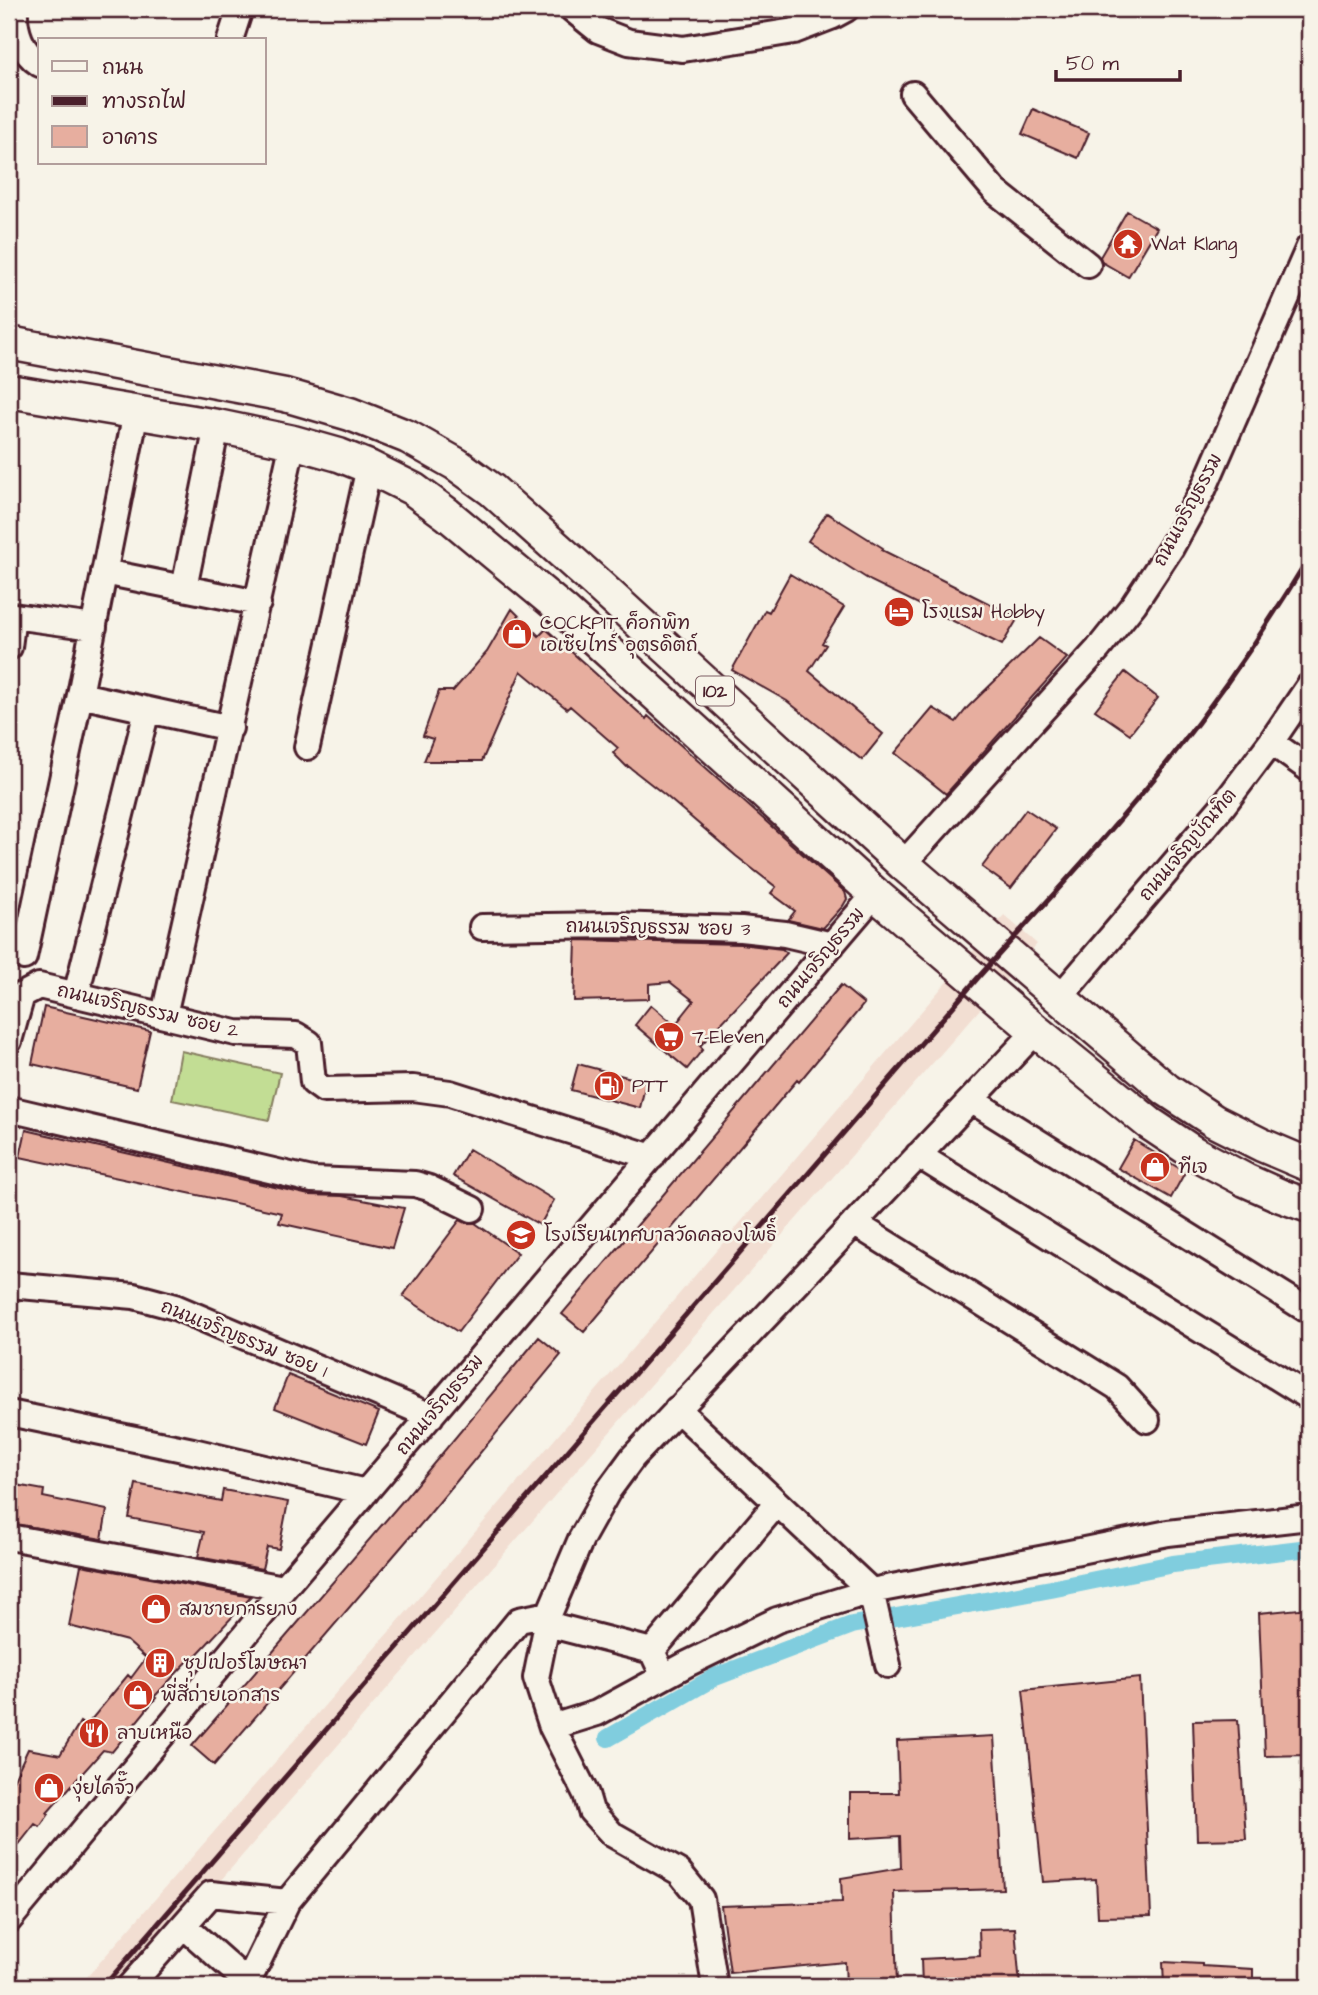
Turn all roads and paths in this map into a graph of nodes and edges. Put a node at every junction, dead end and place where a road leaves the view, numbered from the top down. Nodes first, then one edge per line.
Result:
1 (15, 9) edge
2 (238, 9) edge
3 (572, 9) edge
4 (846, 9) edge
5 (231, 38) edge
6 (38, 62) edge
7 (913, 94) dead end
8 (1309, 247) edge
9 (1088, 265) dead end
10 (9, 343) edge
11 (9, 391) edge
12 (136, 412) junction
13 (217, 426) junction
14 (293, 442) junction
15 (369, 467) junction
16 (104, 572) junction
17 (594, 581) junction
18 (184, 588) junction
19 (258, 603) junction
20 (565, 612) junction
21 (94, 627) junction
22 (9, 647) edge
23 (1309, 686) edge
24 (80, 695) junction
25 (147, 710) junction
26 (230, 728) junction
27 (1271, 742) junction
28 (307, 747) dead end
29 (1309, 769) edge
30 (903, 864) junction
31 (875, 894) junction
32 (482, 927) dead end
33 (832, 945) junction
34 (24, 957) dead end
35 (1051, 991) junction
36 (76, 995) junction
37 (164, 1015) junction
38 (1026, 1022) junction
39 (9, 1041) edge
40 (971, 1100) junction
41 (9, 1109) edge
42 (918, 1155) junction
43 (652, 1157) junction
44 (1309, 1165) edge
45 (1309, 1206) edge
46 (472, 1209) dead end
47 (853, 1223) junction
48 (9, 1284) edge
49 (1309, 1311) edge
50 (1309, 1396) edge
51 (677, 1409) junction
52 (9, 1413) edge
53 (431, 1416) junction
54 (1147, 1420) dead end
55 (366, 1492) junction
56 (777, 1503) junction
57 (1309, 1517) edge
58 (9, 1537) edge
59 (284, 1588) junction
60 (871, 1591) junction
61 (548, 1619) junction
62 (652, 1651) junction
63 (888, 1665) dead end
64 (663, 1677) junction
65 (552, 1727) junction
66 (287, 1902) junction
67 (9, 1920) edge
68 (184, 1926) junction
69 (246, 1984) edge
70 (130, 1986) edge
71 (715, 1986) edge

1 - 6 street
2 - 5 street
3 - 4 street
7 - 9 street
8 - 30 street, ถนนเจริญธรรม
10 - 17 main road, 102
11 - 12 main road, 102
12 - 13 main road, 102
12 - 16 street
13 - 14 main road, 102
13 - 18 street
14 - 15 main road, 102
14 - 19 street
15 - 20 main road, 102
15 - 28 street
16 - 18 street
16 - 21 street
17 - 20 main road
17 - 30 main road, 102
18 - 19 street
19 - 26 street
20 - 31 main road, 102
21 - 22 street
21 - 24 street
23 - 27 street, ถนนเจริญบัณฑิต
24 - 25 street
24 - 34 street
25 - 26 street
25 - 36 street
26 - 37 street
27 - 29 street
27 - 35 street, ถนนเจริญบัณฑิต
30 - 31 main road
30 - 35 main road, 102
31 - 33 street, ถนนเจริญธรรม
31 - 38 main road, 102
32 - 33 street, ถนนเจริญธรรม ซอย 3
33 - 43 street, ถนนเจริญธรรม
35 - 38 main road
35 - 44 main road, 102
36 - 37 street, ถนนเจริญธรรม ซอย 2
36 - 39 street, ถนนเจริญธรรม ซอย 2
37 - 43 street, ถนนเจริญธรรม ซอย 2
38 - 40 street
38 - 45 main road, 102
40 - 42 street
40 - 49 street
41 - 46 street
42 - 47 street
42 - 50 street
43 - 53 street, ถนนเจริญธรรม
47 - 51 street
47 - 54 street
48 - 53 street, ถนนเจริญธรรม ซอย 1
51 - 56 street
51 - 61 street
52 - 55 street
53 - 55 street, ถนนเจริญธรรม
55 - 59 street, ถนนเจริญธรรม
56 - 60 street
56 - 62 street
57 - 60 street
58 - 59 street
59 - 67 street, ถนนเจริญธรรม
60 - 63 street
60 - 64 street
61 - 62 street
61 - 65 street
61 - 66 street
62 - 64 street
64 - 65 street
65 - 71 street
66 - 68 street
66 - 69 street
68 - 69 street
68 - 70 street

